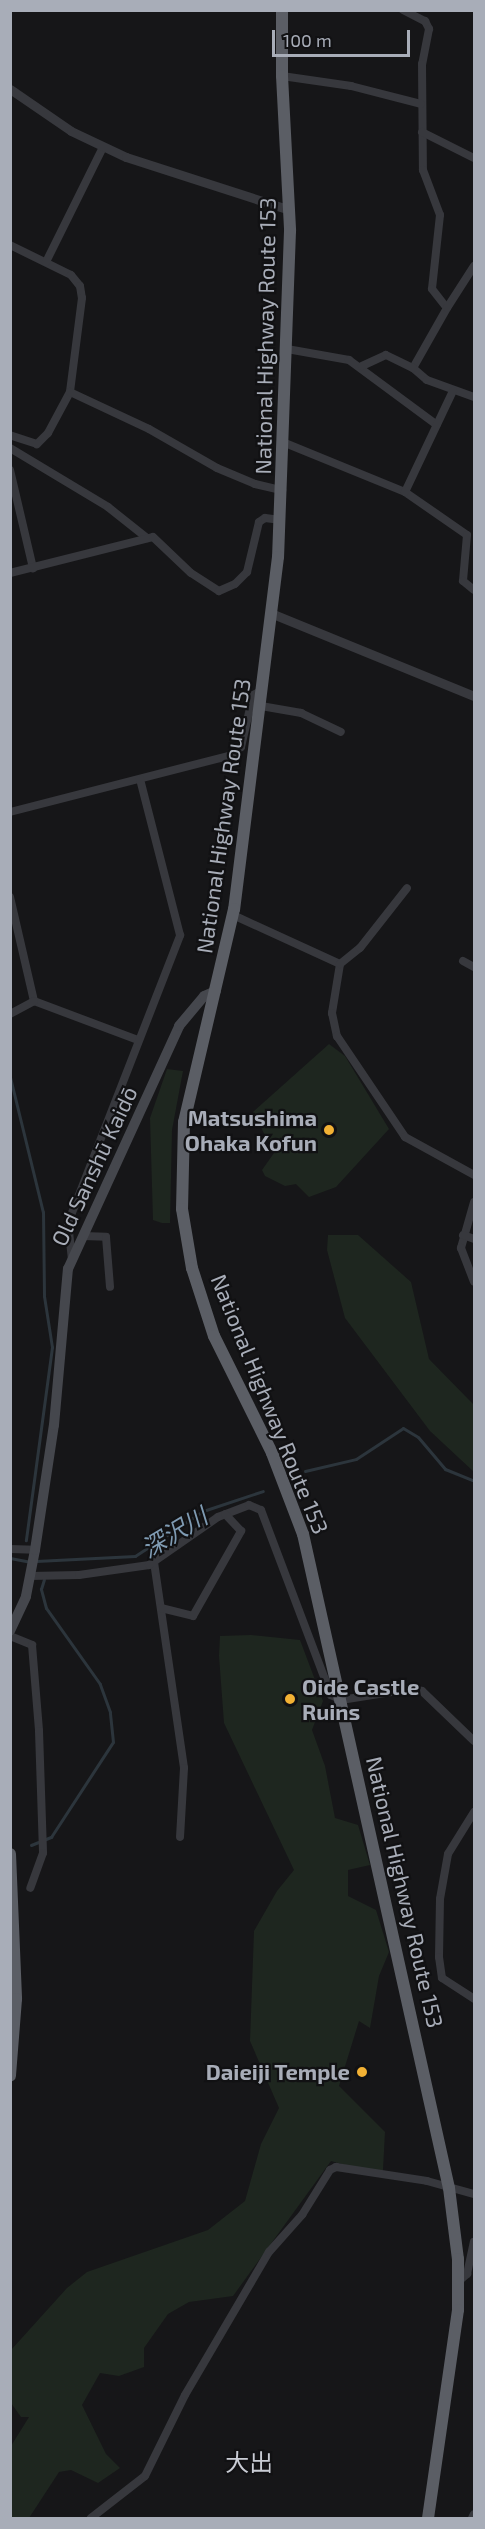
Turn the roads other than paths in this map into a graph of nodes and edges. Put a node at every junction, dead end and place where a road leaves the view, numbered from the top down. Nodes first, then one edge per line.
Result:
1 (282, 10) edge
2 (403, 10) edge
3 (282, 76) junction
4 (10, 89) edge
5 (421, 104) junction
6 (422, 132) junction
7 (103, 147) junction
8 (474, 158) edge
9 (290, 210) junction
10 (10, 245) edge
11 (46, 262) junction
12 (474, 266) edge
13 (447, 308) junction
14 (287, 349) junction
15 (362, 366) junction
16 (414, 368) junction
17 (453, 391) junction
18 (69, 392) junction
19 (474, 397) edge
20 (436, 425) junction
21 (10, 435) edge
22 (285, 444) junction
23 (10, 448) edge
24 (10, 470) edge
25 (283, 490) junction
26 (405, 492) junction
27 (281, 520) junction
28 (147, 538) junction
29 (33, 568) junction
30 (10, 573) edge
31 (474, 590) edge
32 (273, 614) junction
33 (263, 690) junction
34 (474, 696) edge
35 (261, 706) junction
36 (341, 732) dead end
37 (140, 779) junction
38 (10, 812) edge
39 (407, 888) dead end
40 (10, 897) edge
41 (233, 915) junction
42 (463, 961) dead end
43 (340, 964) junction
44 (474, 968) edge
45 (216, 991) junction
46 (34, 1001) junction
47 (10, 1014) edge
48 (138, 1040) junction
49 (474, 1175) edge
50 (474, 1202) edge
51 (463, 1235) junction
52 (83, 1236) junction
53 (474, 1239) edge
54 (72, 1260) junction
55 (474, 1282) edge
56 (110, 1287) dead end
57 (221, 1516) junction
58 (10, 1549) edge
59 (34, 1553) junction
60 (154, 1562) junction
61 (31, 1574) junction
62 (161, 1608) junction
63 (10, 1630) edge
64 (10, 1636) edge
65 (341, 1700) junction
66 (474, 1741) edge
67 (474, 1812) edge
68 (180, 1837) dead end
69 (10, 1854) edge
70 (30, 1888) dead end
71 (16, 1933) junction
72 (10, 1958) edge
73 (474, 1999) edge
74 (13, 2023) edge
75 (10, 2076) edge
76 (449, 2188) junction
77 (474, 2194) edge
78 (474, 2242) edge
79 (459, 2281) junction
80 (474, 2514) edge
81 (92, 2518) edge
82 (428, 2518) edge
83 (472, 2518) edge

1 - 3 highway, National Highway Route 153
2 - 5 street
3 - 5 street
3 - 9 highway, National Highway Route 153
4 - 7 street
5 - 6 street
6 - 8 street
6 - 13 street
7 - 9 street
7 - 11 street
9 - 14 highway, National Highway Route 153
10 - 11 street
11 - 18 street
12 - 13 street
13 - 16 street
14 - 15 street
14 - 22 highway, National Highway Route 153
15 - 16 street
15 - 20 street
16 - 17 street
17 - 19 street
17 - 20 street
18 - 21 street
18 - 25 street
20 - 26 street
22 - 25 highway, National Highway Route 153
22 - 26 street
23 - 28 street
24 - 29 street
25 - 27 highway, National Highway Route 153
26 - 31 street
27 - 28 street
27 - 32 highway, National Highway Route 153
28 - 29 street
29 - 30 street
32 - 33 highway, National Highway Route 153
32 - 34 street
33 - 35 highway, National Highway Route 153
33 - 37 street
35 - 36 street
35 - 41 highway, National Highway Route 153
37 - 38 street
37 - 48 street
39 - 43 street
40 - 46 street
41 - 43 street
41 - 45 highway, National Highway Route 153
42 - 44 street
43 - 49 street
45 - 52 main road, Old Sanshū Kaidō
45 - 65 highway, National Highway Route 153
46 - 47 street
46 - 48 street
48 - 54 street
50 - 51 street
51 - 53 street
51 - 55 street
52 - 54 main road, Old Sanshū Kaidō
52 - 56 street
54 - 59 main road, Old Sanshū Kaidō
57 - 60 street
57 - 62 street
57 - 65 street
58 - 59 street
59 - 61 main road, Old Sanshū Kaidō
60 - 61 street
60 - 62 street
61 - 63 main road, Old Sanshū Kaidō
62 - 68 street
64 - 70 street
65 - 66 street
65 - 76 highway, National Highway Route 153
67 - 73 street
69 - 71 highway
71 - 72 highway
71 - 74 highway
74 - 75 highway
76 - 77 street
76 - 79 highway, National Highway Route 153
76 - 81 street
78 - 79 street
79 - 82 highway, National Highway Route 153
80 - 83 street

